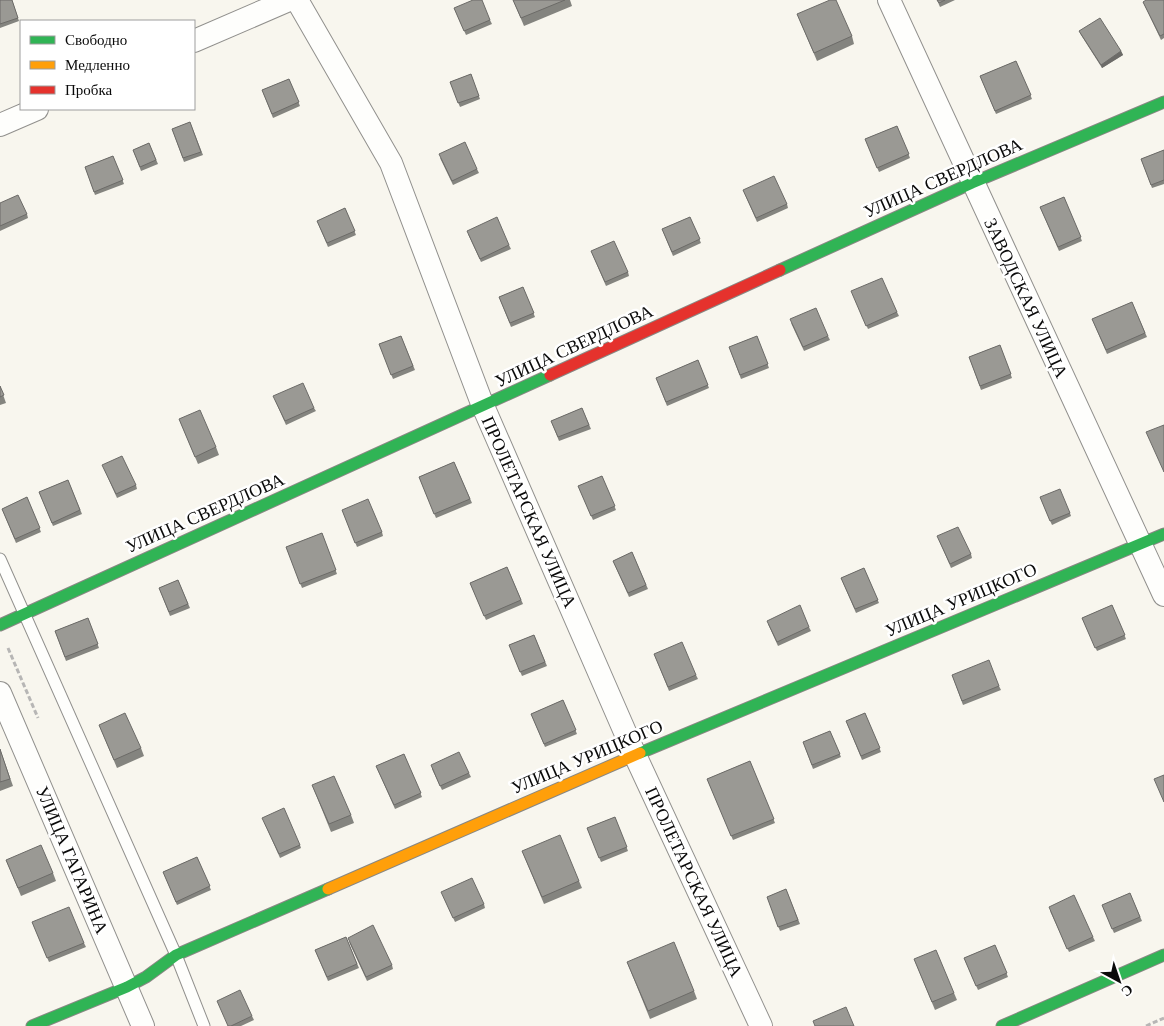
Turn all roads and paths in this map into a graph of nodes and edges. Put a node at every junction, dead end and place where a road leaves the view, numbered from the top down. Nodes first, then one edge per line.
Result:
1 (289, 0) edge
2 (297, 0) edge
3 (889, 0) edge
4 (195, 41) edge
5 (1164, 102) edge
6 (35, 110) edge
7 (0, 125) edge
8 (972, 183) junction
9 (483, 406) junction
10 (1164, 534) edge
11 (1141, 544) junction
12 (0, 559) edge
13 (1164, 595) edge
14 (24, 614) junction
15 (0, 625) edge
16 (0, 694) edge
17 (635, 755) junction
18 (176, 955) junction
19 (1164, 955) edge
20 (127, 987) junction
21 (1164, 1018) edge
22 (32, 1026) edge
23 (143, 1026) edge
24 (204, 1026) edge
25 (761, 1026) edge
26 (1002, 1026) edge
27 (1146, 1026) edge

1 - 4 street
2 - 9 street, ПРОЛЕТАРСКАЯ УЛИЦА
3 - 8 street, ЗАВОДСКАЯ УЛИЦА
5 - 8 street, УЛИЦА СВЕРДЛОВА
6 - 7 street
8 - 9 street, УЛИЦА СВЕРДЛОВА
8 - 11 street, ЗАВОДСКАЯ УЛИЦА
9 - 14 street, УЛИЦА СВЕРДЛОВА
9 - 17 street, ПРОЛЕТАРСКАЯ УЛИЦА
10 - 11 street, УЛИЦА УРИЦКОГО
11 - 13 street, ЗАВОДСКАЯ УЛИЦА
11 - 17 street, УЛИЦА УРИЦКОГО
12 - 14 lane
14 - 15 street, УЛИЦА СВЕРДЛОВА
14 - 18 lane
16 - 20 street, УЛИЦА ГАГАРИНА
17 - 18 street, УЛИЦА УРИЦКОГО
17 - 25 street, ПРОЛЕТАРСКАЯ УЛИЦА
18 - 20 street, УЛИЦА УРИЦКОГО
18 - 24 lane
19 - 26 street
20 - 22 street, УЛИЦА УРИЦКОГО
20 - 23 street, УЛИЦА ГАГАРИНА
21 - 27 path

